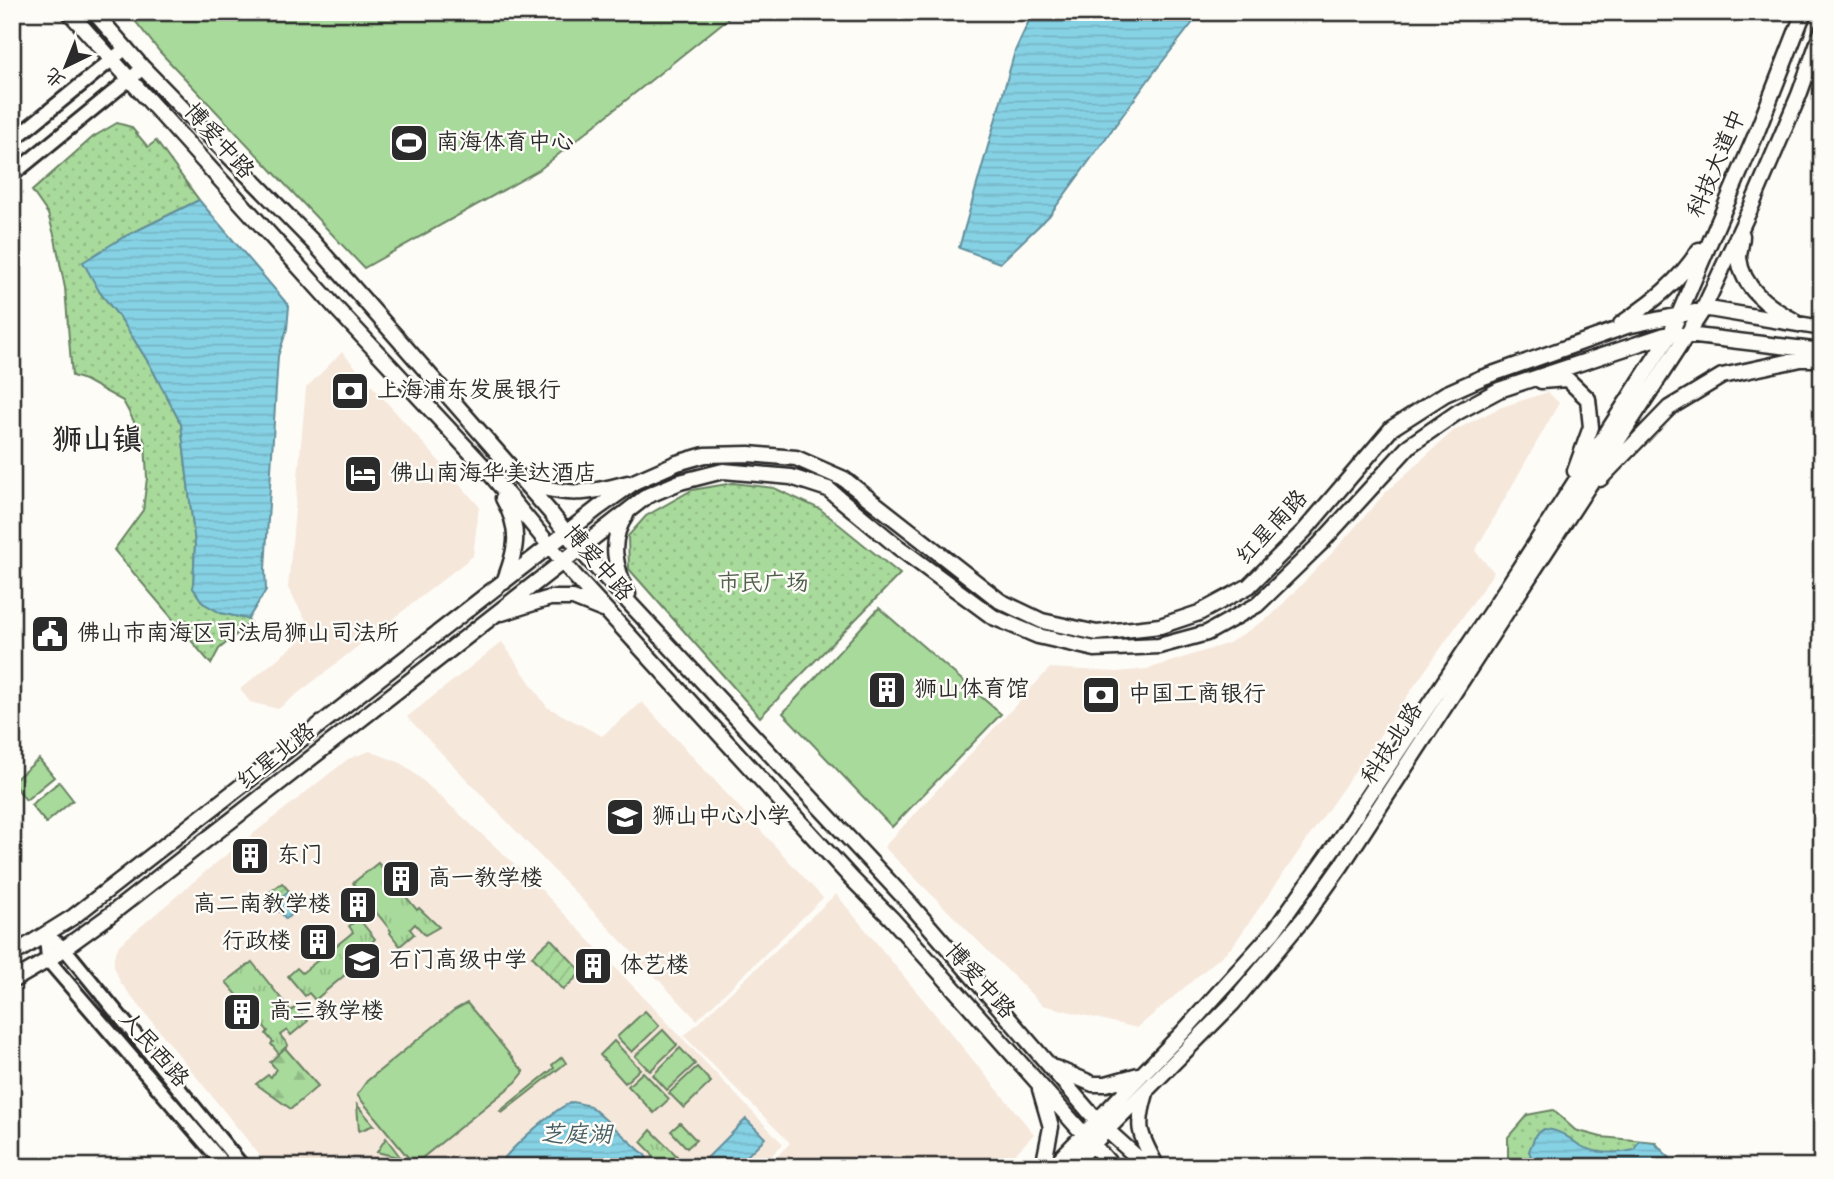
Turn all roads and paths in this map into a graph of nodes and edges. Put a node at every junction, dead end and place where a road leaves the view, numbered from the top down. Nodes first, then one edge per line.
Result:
1 (69, 12) edge
2 (94, 12) edge
3 (1804, 12) edge
4 (1822, 31) edge
5 (126, 48) junction
6 (112, 59) junction
7 (143, 68) junction
8 (130, 79) junction
9 (12, 141) edge
10 (12, 176) edge
11 (1724, 210) junction
12 (1744, 220) junction
13 (1703, 310) junction
14 (1679, 315) junction
15 (1814, 327) edge
16 (1610, 332) junction
17 (1671, 333) junction
18 (1688, 335) junction
19 (1822, 351) edge
20 (1822, 360) edge
21 (1518, 383) junction
22 (486, 470) junction
23 (636, 481) junction
24 (524, 483) junction
25 (1565, 498) junction
26 (629, 510) junction
27 (1569, 514) junction
28 (566, 533) junction
29 (551, 546) junction
30 (579, 549) junction
31 (563, 561) junction
32 (504, 582) junction
33 (635, 608) junction
34 (608, 611) junction
35 (494, 615) junction
36 (46, 935) junction
37 (64, 948) junction
38 (12, 955) edge
39 (48, 960) junction
40 (12, 981) edge
41 (1050, 1066) junction
42 (1144, 1074) junction
43 (1037, 1081) junction
44 (1147, 1089) junction
45 (1102, 1126) junction
46 (1089, 1139) junction
47 (226, 1167) edge
48 (243, 1167) edge
49 (1043, 1167) edge
50 (1052, 1167) edge
51 (1070, 1167) edge
52 (1113, 1167) edge
53 (1147, 1167) edge
54 (1157, 1167) edge

1 - 6 main road, 博爱中路
2 - 5 main road, 博爱中路
3 - 11 main road, 科技大道中
4 - 12 main road, 科技大道中
5 - 6 street
5 - 7 main road, 博爱中路
6 - 8 main road, 博爱中路
6 - 9 street
7 - 8 street
7 - 24 main road, 博爱中路
8 - 10 street
8 - 22 main road, 博爱中路
11 - 14 main road, 科技大道中
11 - 16 main road
12 - 13 main road, 科技大道中
12 - 15 main road
13 - 14 main road, 红星南路
13 - 15 main road, 红星南路
13 - 18 main road, 科技大道中
14 - 16 main road, 红星南路
14 - 17 main road, 科技大道中
16 - 23 main road, 红星南路
17 - 18 main road, 红星南路
17 - 21 main road, 红星南路
17 - 25 main road, 科技大道中
18 - 19 main road, 红星南路
18 - 27 main road, 科技北路
20 - 27 main road
21 - 25 main road
21 - 26 main road, 红星南路
22 - 29 main road, 博爱中路
22 - 32 main road
23 - 24 main road
23 - 28 main road, 红星南路
24 - 28 main road, 博爱中路
25 - 42 main road
26 - 30 main road, 红星南路
26 - 33 main road
27 - 44 main road, 科技北路
28 - 29 main road, 红星南路
28 - 30 main road, 博爱中路
29 - 31 main road, 博爱中路
29 - 32 main road, 红星南路
30 - 31 main road, 红星南路
30 - 33 main road, 博爱中路
31 - 34 main road, 博爱中路
31 - 35 main road, 红星北路
32 - 36 main road, 红星北路
33 - 41 main road, 博爱中路
34 - 35 main road
34 - 43 main road, 博爱中路
35 - 37 main road, 红星北路
36 - 37 street
36 - 38 main road, 红星北路
36 - 39 street
37 - 39 main road, 红星北路
37 - 48 street
39 - 40 main road, 红星北路
39 - 47 street, 人民西路
41 - 42 main road
41 - 45 main road, 博爱中路
42 - 45 main road
43 - 46 main road, 博爱中路
43 - 49 main road
44 - 45 main road, 科技北路
44 - 54 main road
45 - 46 main road, 科技北路
45 - 53 main road, 博爱中路
46 - 50 main road
46 - 51 main road
46 - 52 main road, 博爱中路

